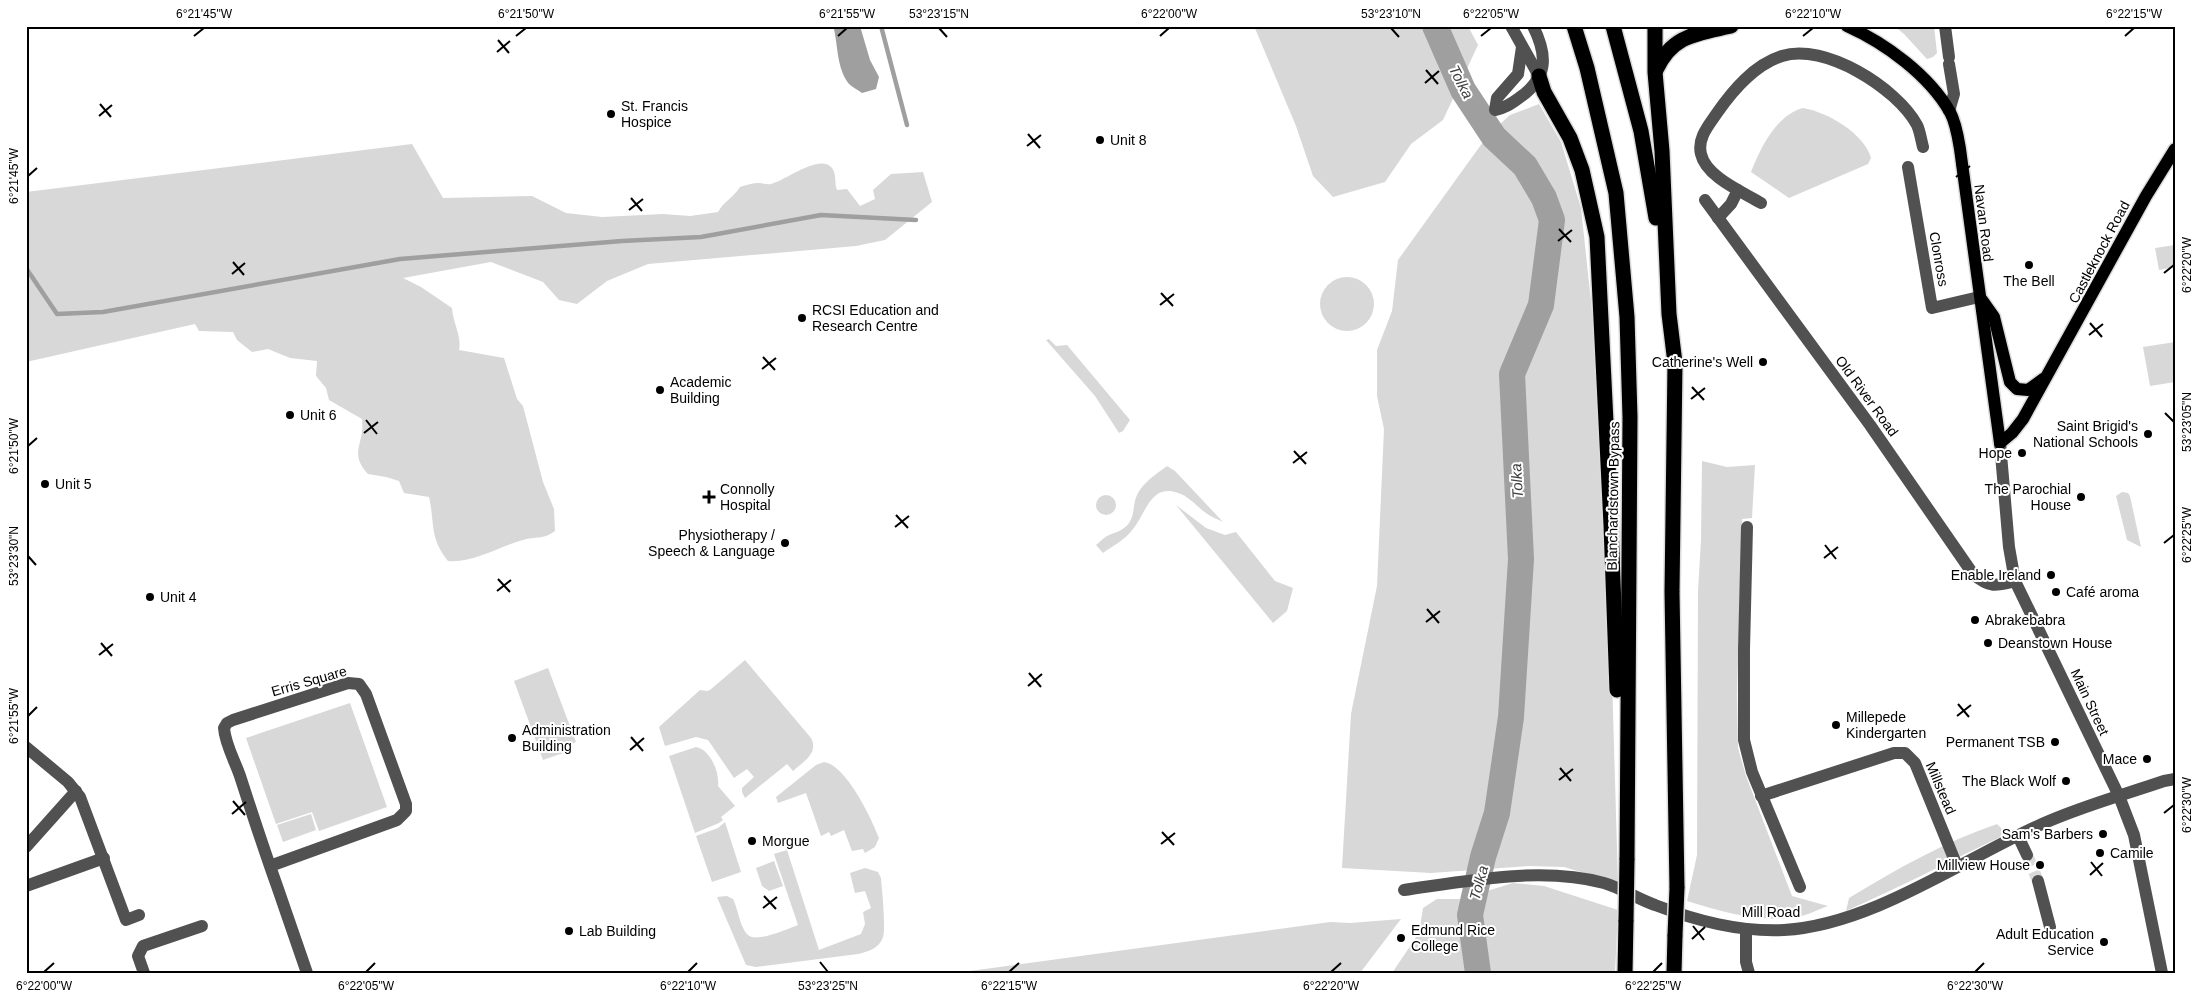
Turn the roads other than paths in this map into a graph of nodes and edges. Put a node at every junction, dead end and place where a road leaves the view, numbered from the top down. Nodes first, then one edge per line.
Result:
1 (1511, 26) edge
2 (1533, 26) edge
3 (1574, 26) edge
4 (1613, 26) edge
5 (1655, 26) edge
6 (1731, 26) edge
7 (1847, 26) edge
8 (1945, 26) edge
9 (1522, 47) junction
10 (1655, 72) junction
11 (1539, 76) junction
12 (1949, 111) junction
13 (1923, 147) dead end
14 (2175, 149) edge
15 (1908, 167) dead end
16 (1738, 190) junction
17 (1705, 200) dead end
18 (1761, 203) dead end
19 (1718, 218) junction
20 (1979, 297) junction
21 (1669, 314) junction
22 (2051, 370) junction
23 (2000, 443) junction
24 (1747, 527) dead end
25 (2015, 580) junction
26 (26, 747) edge
27 (2175, 779) edge
28 (76, 790) junction
29 (1761, 796) junction
30 (2120, 796) junction
31 (1627, 803) junction
32 (2018, 836) junction
33 (26, 847) edge
34 (2027, 855) tunnel mouth
35 (104, 858) junction
36 (270, 866) junction
37 (1958, 866) junction
38 (2038, 881) tunnel mouth
39 (26, 886) edge
40 (1800, 887) dead end
41 (1404, 890) dead end
42 (139, 915) dead end
43 (202, 926) dead end
44 (2050, 927) dead end
45 (1746, 929) junction
46 (144, 973) edge
47 (307, 973) edge
48 (1625, 973) edge
49 (1674, 973) edge
50 (1749, 973) edge
51 (2162, 973) edge

1 - 9 street
2 - 11 street
3 - 31 highway, Blanchardstown Bypass
4 - 21 highway
5 - 10 highway
6 - 10 highway
7 - 12 main road, Navan Road
8 - 12 street
9 - 11 street
9 - 11 street
10 - 21 highway
11 - 31 highway
12 - 20 main road, Navan Road
13 - 16 street
14 - 22 main road, Castleknock Road
15 - 20 street, Clonross
16 - 18 street
16 - 19 street
17 - 19 street, Old River Road
19 - 25 street, Old River Road
20 - 22 main road, Castleknock Road
20 - 23 main road, Navan Road
21 - 49 highway, bridge
22 - 23 main road, Castleknock Road
23 - 25 street, Main Street
24 - 29 street
25 - 30 street, Main Street
26 - 28 street
27 - 30 street, Mill Road
28 - 33 street
28 - 35 street
29 - 37 street, Millstead
29 - 40 street
30 - 32 street, Mill Road
30 - 51 street, Main Street
31 - 48 highway, Blanchardstown Bypass, bridge
32 - 34 street
32 - 37 street, Mill Road
35 - 39 street
35 - 42 street
36 - 36 street, Erris Square
36 - 47 street, Erris Square
37 - 45 street, Mill Road
38 - 44 street
41 - 45 street, Mill Road
43 - 46 street
45 - 50 street

